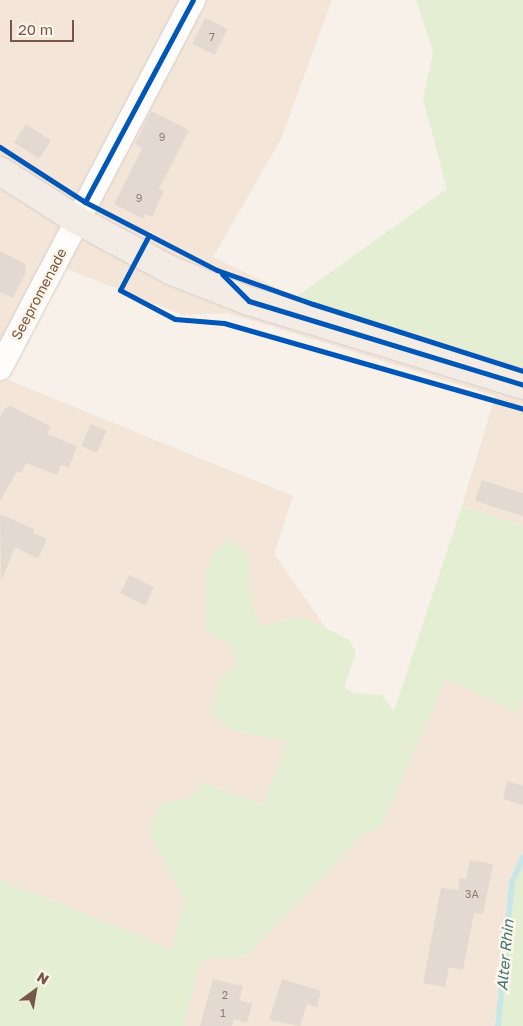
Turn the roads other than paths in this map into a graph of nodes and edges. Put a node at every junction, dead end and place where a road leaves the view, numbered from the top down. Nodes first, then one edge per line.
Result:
1 (193, 0) edge
2 (0, 171) edge
3 (77, 220) junction
4 (0, 368) edge
5 (523, 385) edge

1 - 3 street, Seepromenade
2 - 3 main road
3 - 4 street, Seepromenade
3 - 5 main road

